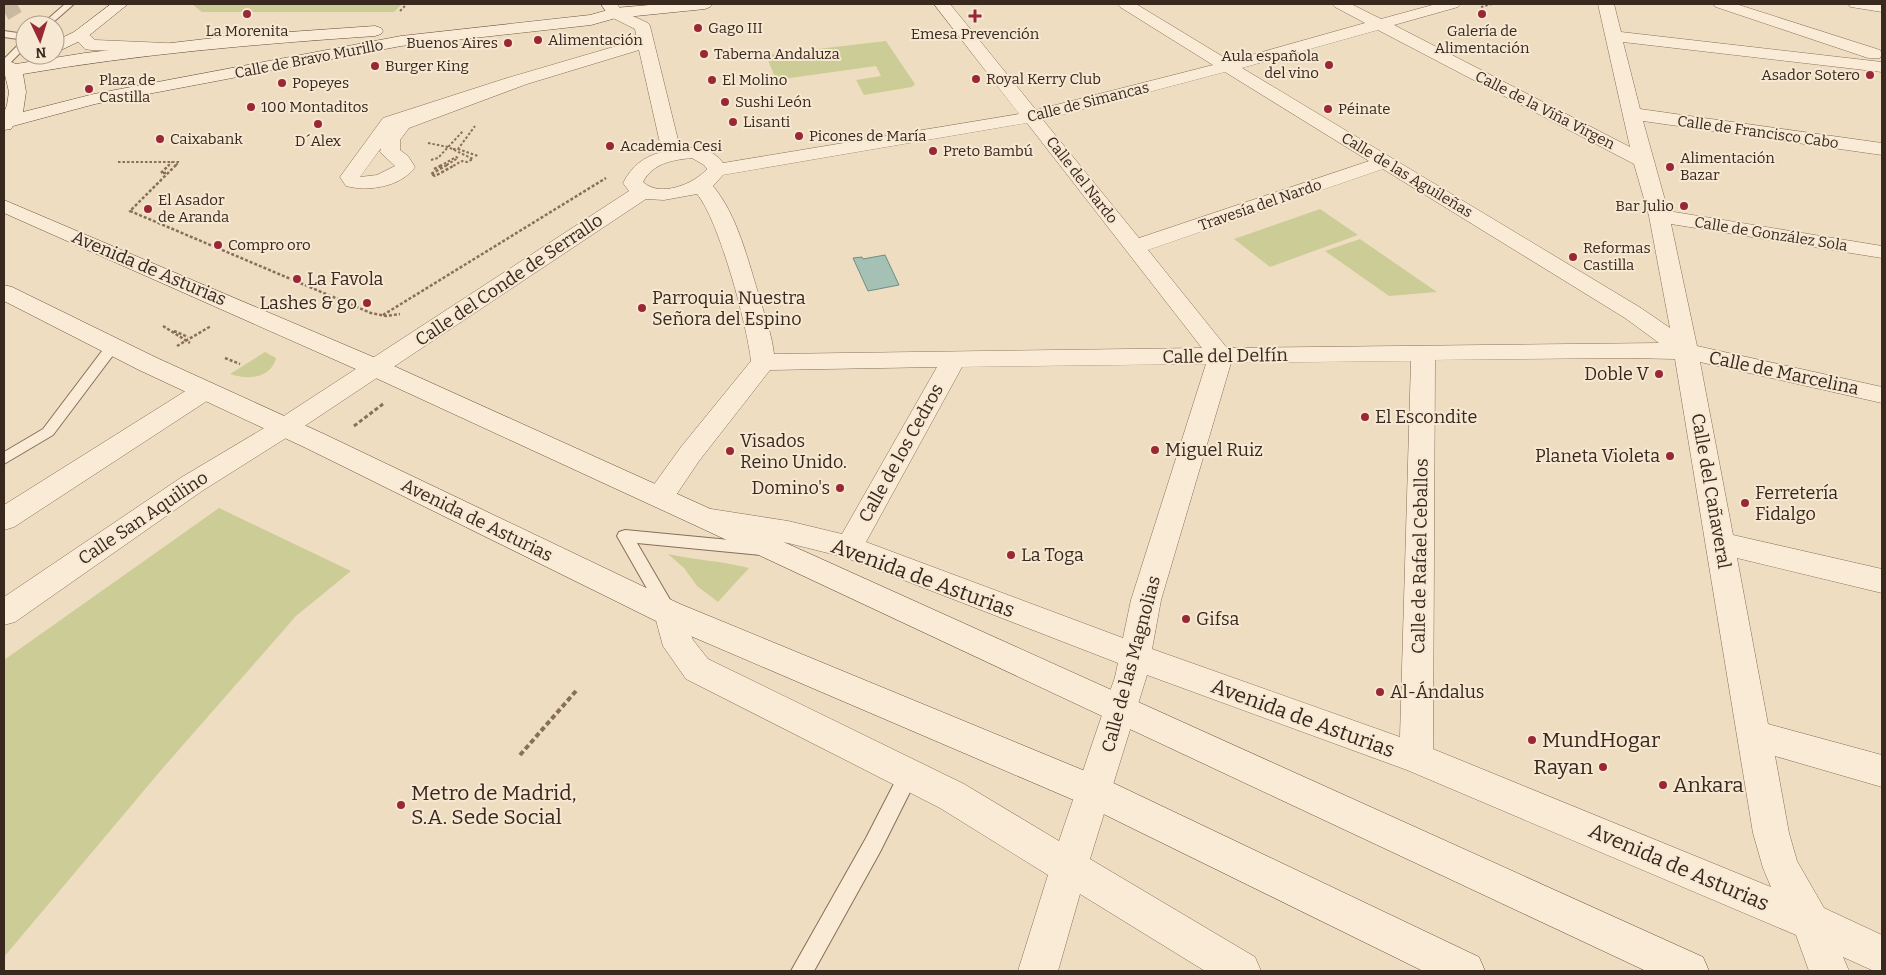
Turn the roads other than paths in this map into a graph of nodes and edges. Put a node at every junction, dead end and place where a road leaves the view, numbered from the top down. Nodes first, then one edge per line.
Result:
1 (120, 4) edge
2 (705, 4) edge
3 (942, 4) edge
4 (1125, 4) edge
5 (1340, 4) edge
6 (1453, 4) edge
7 (1606, 4) edge
8 (1721, 4) edge
9 (70, 5) edge
10 (612, 8) edge
11 (58, 15) edge
12 (1380, 24) junction
13 (80, 36) junction
14 (1615, 36) junction
15 (647, 42) junction
16 (65, 43) edge
17 (166, 48) junction
18 (15, 56) edge
19 (1882, 57) edge
20 (7, 66) edge
21 (1226, 67) junction
22 (1882, 67) edge
23 (520, 81) junction
24 (1633, 114) junction
25 (1032, 117) junction
26 (5, 124) edge
27 (1882, 149) edge
28 (672, 154) junction
29 (1643, 160) junction
30 (1385, 162) junction
31 (717, 170) junction
32 (701, 185) junction
33 (642, 192) junction
34 (4, 206) edge
35 (1659, 216) junction
36 (1135, 247) junction
37 (1882, 252) edge
38 (4, 292) edge
39 (113, 346) junction
40 (1686, 352) junction
41 (1423, 354) junction
42 (1222, 356) junction
43 (954, 359) junction
44 (763, 362) junction
45 (376, 368) junction
46 (204, 391) junction
47 (1882, 395) edge
48 (286, 427) junction
49 (4, 459) edge
50 (660, 497) junction
51 (4, 519) edge
52 (711, 520) junction
53 (1721, 543) junction
54 (849, 547) junction
55 (778, 551) junction
56 (1882, 581) edge
57 (669, 612) junction
58 (4, 613) edge
59 (1135, 657) junction
60 (1122, 708) junction
61 (1753, 735) junction
62 (1416, 758) junction
63 (1882, 771) edge
64 (908, 776) junction
65 (1095, 792) junction
66 (1068, 868) junction
67 (1810, 922) junction
68 (1882, 955) edge
69 (802, 971) edge
70 (1038, 971) edge
71 (1241, 971) edge
72 (1466, 971) edge
73 (1689, 971) edge
74 (1829, 971) edge

1 - 13 street
2 - 10 street, Calle de Bravo Murillo
3 - 25 street, Calle del Nardo
4 - 21 street, Calle de las Aguileñas
5 - 12 street, Calle de la Viña Virgen
6 - 12 street, Calle de Simancas
7 - 14 street, Calle del Cañaveral
8 - 19 street
9 - 11 lane
10 - 15 street
10 - 17 street, Calle de Bravo Murillo
10 - 26 street, Calle de Bravo Murillo
12 - 21 street, Calle de Simancas
12 - 29 street, Calle de la Viña Virgen
13 - 16 street
13 - 17 street, Calle de Bravo Murillo
14 - 22 street
14 - 24 street, Calle del Cañaveral
15 - 23 street
15 - 28 street
17 - 20 street, Calle de Bravo Murillo
18 - 20 lane
20 - 26 street
21 - 25 street, Calle de Simancas
21 - 30 street, Calle de las Aguileñas
23 - 23 street
24 - 27 street, Calle de Francisco Cabo
24 - 29 street, Calle del Cañaveral
25 - 31 street, Calle de Simancas
25 - 36 street, Calle del Nardo
28 - 31 street
28 - 33 street
29 - 35 street, Calle del Cañaveral
30 - 36 street, Travesía del Nardo
30 - 40 street, Calle de las Aguileñas
31 - 32 street
32 - 33 street
32 - 44 street
33 - 45 street, Calle del Conde de Serrallo
34 - 45 street, Avenida de Asturias
35 - 37 street, Calle de González Sola
35 - 40 street, Calle del Cañaveral
36 - 42 street, Calle del Nardo
38 - 39 street, Avenida de Asturias
39 - 46 street, Avenida de Asturias
39 - 49 lane
40 - 41 street, Calle del Delfín
40 - 47 street, Calle de Marcelina
40 - 53 street, Calle del Cañaveral
41 - 42 street, Calle del Delfín
41 - 62 street, Calle de Rafael Ceballos
42 - 43 street, Calle del Delfín
42 - 59 street, Calle de las Magnolias
43 - 44 street, Calle del Delfín
43 - 54 street, Calle de los Cedros
44 - 50 street
45 - 48 street
45 - 50 street, Avenida de Asturias
46 - 48 street, Avenida de Asturias
46 - 51 street
48 - 57 street, Avenida de Asturias
48 - 58 street, Calle San Aquilino
50 - 52 street, Avenida de Asturias
52 - 54 street, Avenida de Asturias
52 - 55 street, Avenida de Asturias
53 - 56 street
53 - 61 street, Calle del Cañaveral
54 - 59 street, Avenida de Asturias
55 - 57 lane
55 - 60 street, Avenida de Asturias
57 - 64 street
57 - 65 street, Avenida de Asturias
59 - 60 street, Calle de las Magnolias
59 - 62 street, Avenida de Asturias
60 - 65 street, Calle de las Magnolias
60 - 73 street, Avenida de Asturias
61 - 63 street
61 - 67 street, Calle del Cañaveral
62 - 67 street, Avenida de Asturias
64 - 66 street
64 - 69 lane
65 - 66 street, Calle de las Magnolias
65 - 72 street, Avenida de Asturias
66 - 70 street, Calle de las Magnolias
66 - 71 street
67 - 68 street, Avenida de Asturias
67 - 74 street, Calle del Cañaveral

